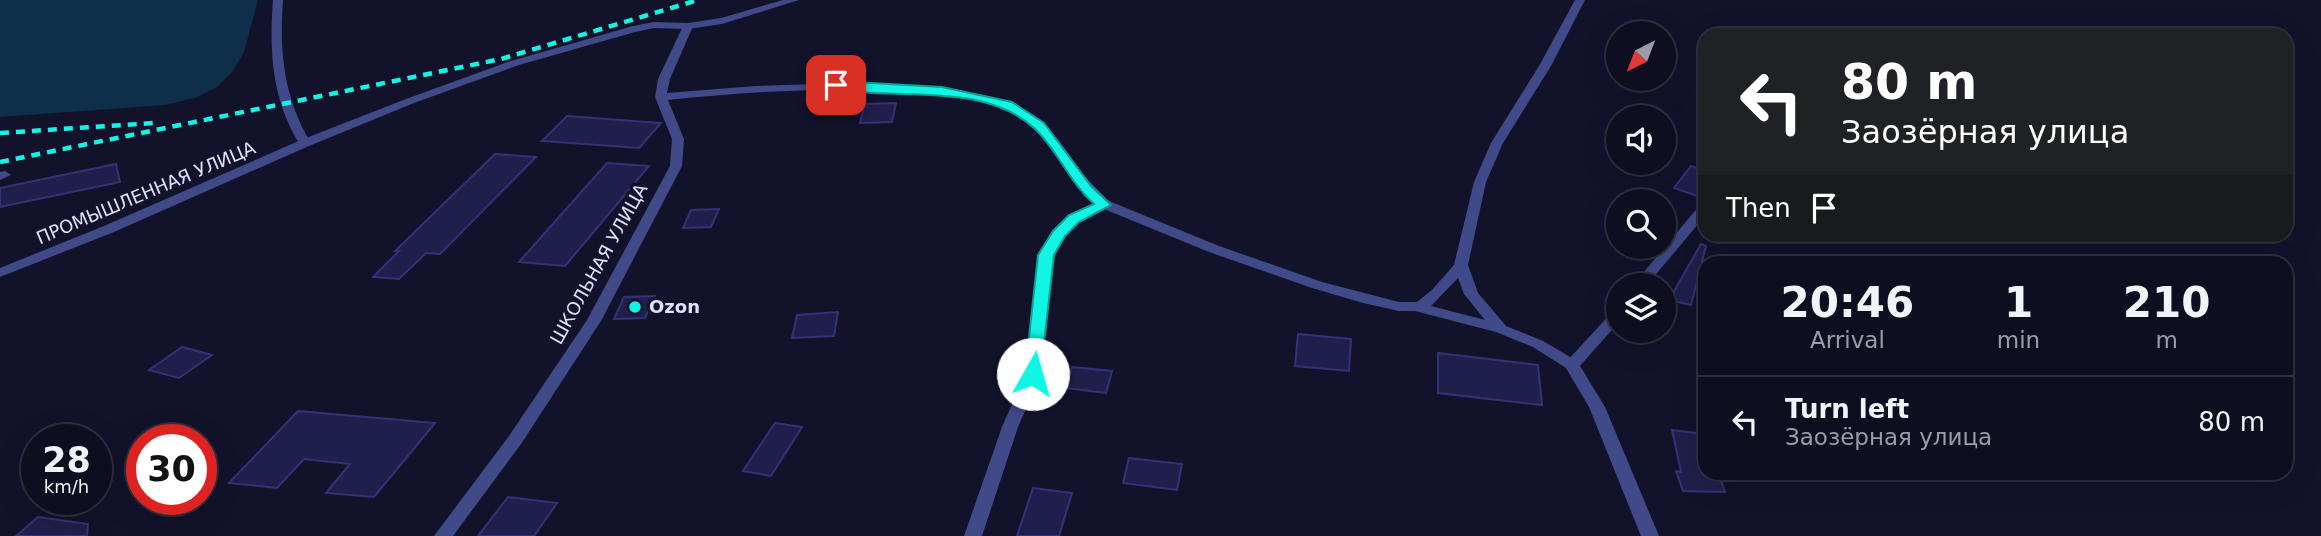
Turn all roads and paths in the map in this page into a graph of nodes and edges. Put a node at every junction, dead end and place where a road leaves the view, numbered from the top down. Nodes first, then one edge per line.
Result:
1 (278, 0) edge
2 (794, 0) edge
3 (1580, 0) edge
4 (688, 26) junction
5 (661, 97) junction
6 (305, 143) junction
7 (1104, 205) junction
8 (1698, 216) edge
9 (1461, 265) junction
10 (0, 273) edge
11 (1650, 273) edge
12 (1418, 307) junction
13 (1606, 327) edge
14 (1501, 329) junction
15 (1572, 365) junction
16 (443, 536) edge
17 (973, 536) edge
18 (1650, 536) edge

1 - 6 street
2 - 4 street, ПРОМЫШЛЕННАЯ УЛИЦА
3 - 9 street
4 - 5 street
4 - 6 street, ПРОМЫШЛЕННАЯ УЛИЦА
5 - 7 street
5 - 16 street, ШКОЛЬНАЯ УЛИЦА
6 - 10 street, ПРОМЫШЛЕННАЯ УЛИЦА
7 - 12 street
7 - 17 street
8 - 11 street
9 - 12 street
9 - 14 street
12 - 14 street
13 - 15 street
14 - 15 street
15 - 18 street

